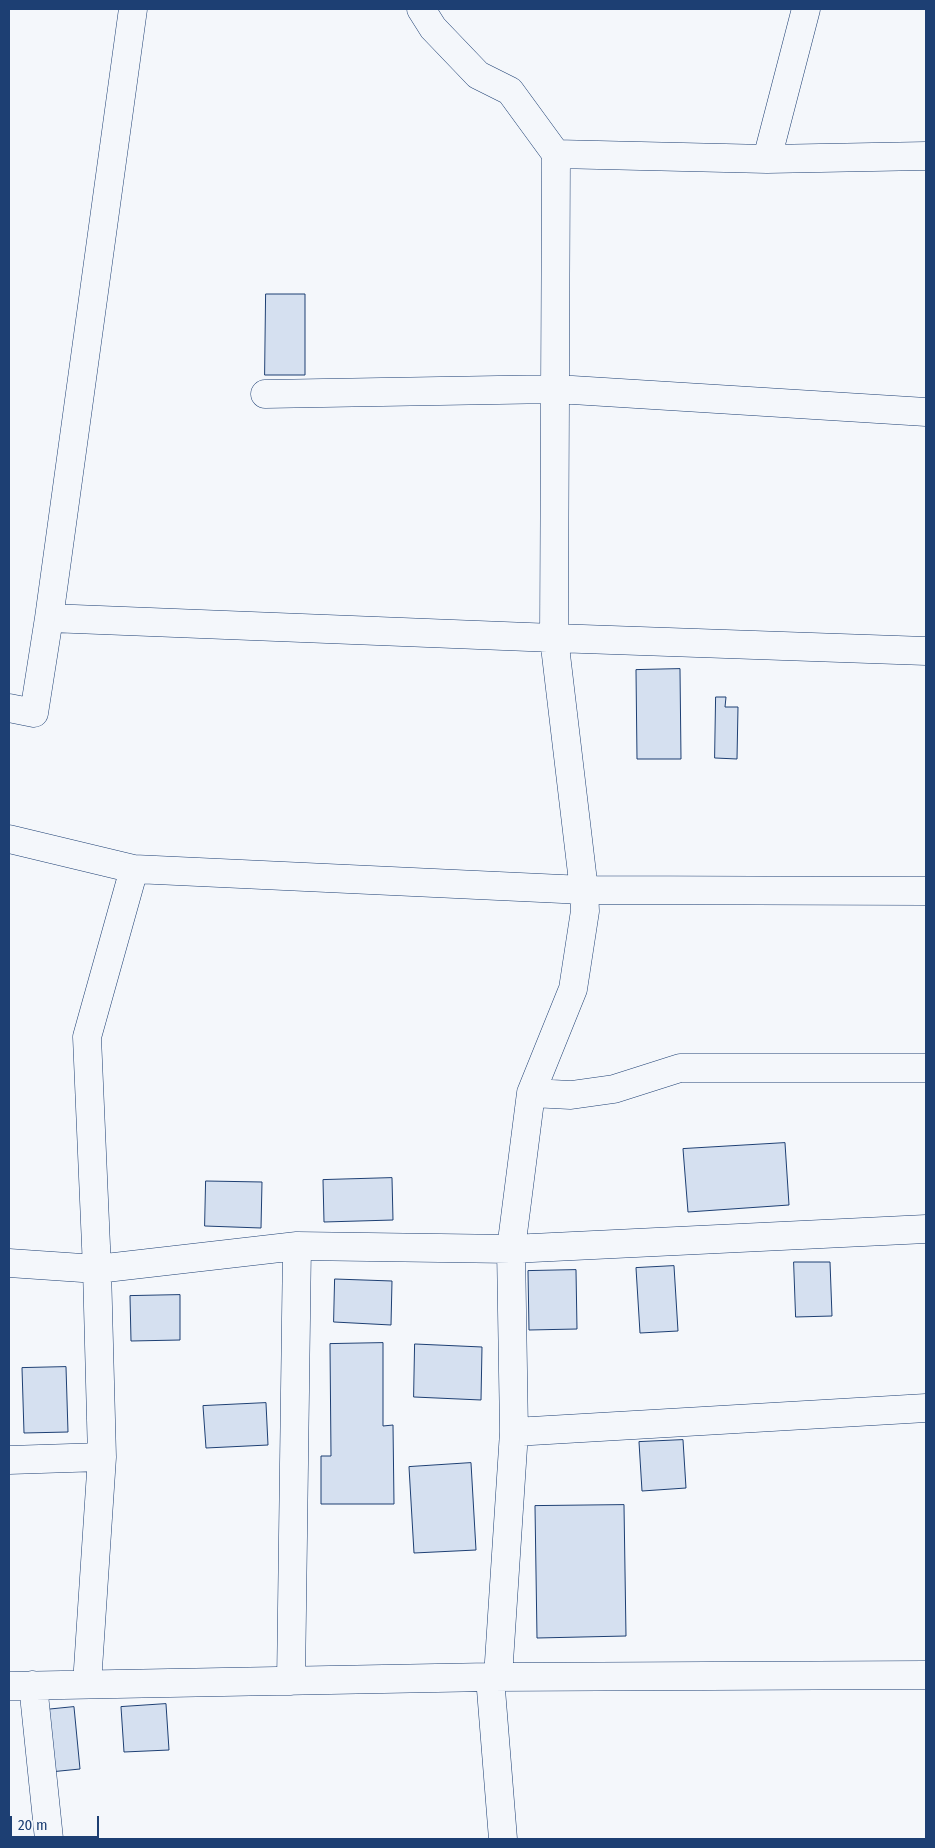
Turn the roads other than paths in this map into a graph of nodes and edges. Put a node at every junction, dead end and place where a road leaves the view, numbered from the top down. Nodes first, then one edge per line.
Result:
1 (133, 9) edge
2 (421, 9) edge
3 (806, 9) edge
4 (556, 154) junction
5 (926, 156) edge
6 (766, 159) junction
7 (556, 389) junction
8 (265, 394) dead end
9 (926, 412) edge
10 (49, 618) junction
11 (554, 638) junction
12 (926, 651) edge
13 (9, 708) edge
14 (9, 839) edge
15 (134, 869) junction
16 (584, 890) junction
17 (926, 891) edge
18 (926, 1068) edge
19 (531, 1094) junction
20 (926, 1229) edge
21 (297, 1246) junction
22 (511, 1249) junction
23 (9, 1263) edge
24 (97, 1269) junction
25 (926, 1408) edge
26 (514, 1432) junction
27 (102, 1457) junction
28 (9, 1460) edge
29 (926, 1675) edge
30 (494, 1677) junction
31 (291, 1681) junction
32 (87, 1684) junction
33 (21, 1686) edge
34 (49, 1839) edge
35 (503, 1839) edge

1 - 10 street
2 - 4 street
3 - 6 street
4 - 6 street
4 - 7 street
5 - 6 street
7 - 8 street
7 - 9 street
7 - 11 street
10 - 11 street
10 - 13 street
11 - 12 street
11 - 16 street
14 - 15 street
15 - 16 street
15 - 24 street
16 - 17 street
16 - 19 street
18 - 19 street
19 - 22 street
20 - 22 street
21 - 22 street
21 - 24 street
21 - 31 street
22 - 26 street
23 - 24 street
24 - 27 street
25 - 26 street
26 - 30 street
27 - 28 street
27 - 32 street
29 - 30 street
30 - 31 street
30 - 35 street
31 - 32 street
32 - 33 street
33 - 34 street

